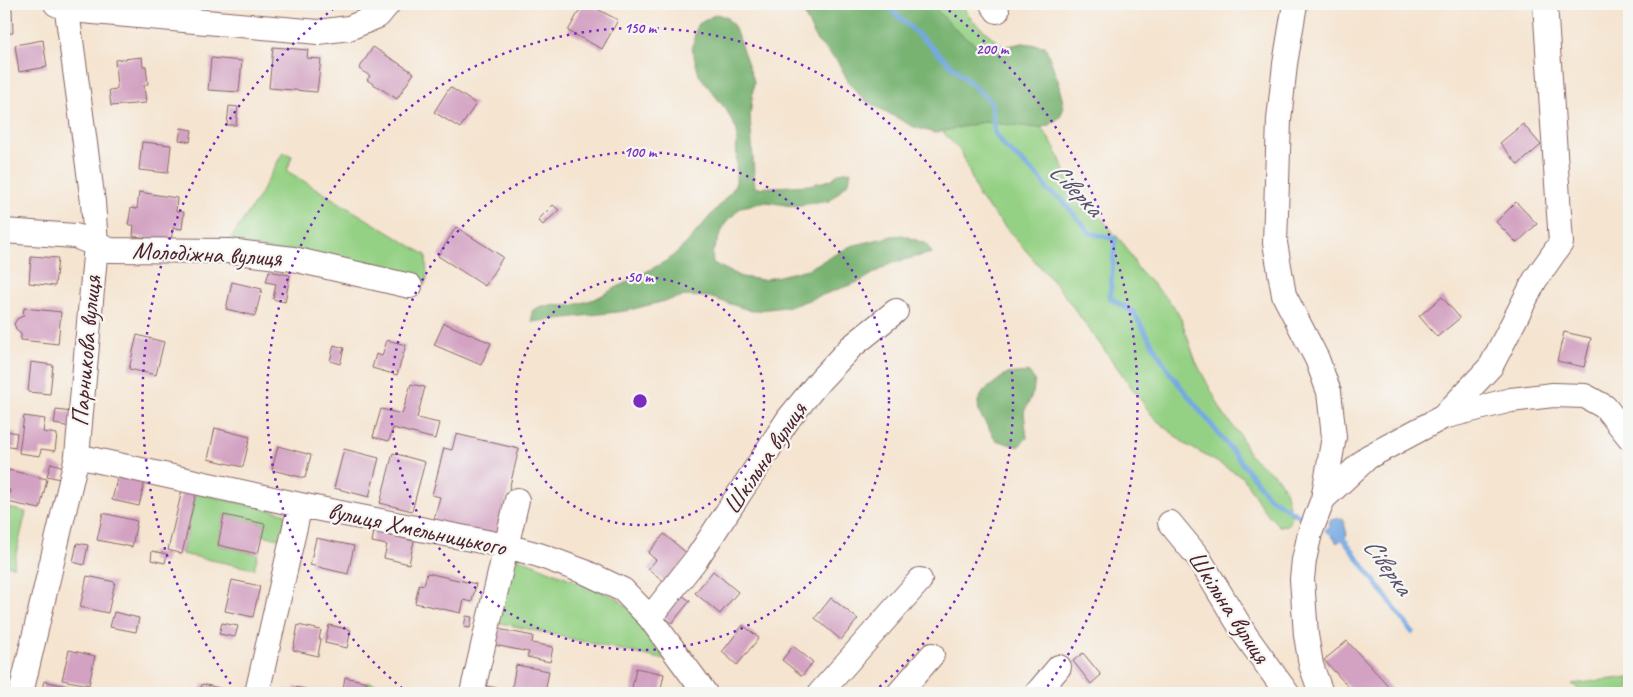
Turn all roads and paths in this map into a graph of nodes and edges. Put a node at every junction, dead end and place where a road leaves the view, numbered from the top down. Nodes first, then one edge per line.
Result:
1 (388, 4) edge
2 (1295, 4) edge
3 (1545, 4) edge
4 (63, 5) edge
5 (4, 231) edge
6 (96, 245) junction
7 (410, 286) dead end
8 (896, 311) dead end
9 (1443, 417) junction
10 (1629, 437) edge
11 (77, 456) junction
12 (1322, 499) junction
13 (517, 500) dead end
14 (300, 505) junction
15 (1170, 523) dead end
16 (506, 546) junction
17 (920, 580) dead end
18 (650, 618) junction
19 (932, 655) dead end
20 (1059, 667) dead end
21 (21, 693) edge
22 (257, 693) edge
23 (472, 693) edge
24 (705, 693) edge
25 (820, 693) edge
26 (899, 693) edge
27 (1036, 693) edge
28 (1287, 693) edge
29 (1321, 693) edge

1 - 4 street
2 - 12 street
3 - 9 street
4 - 6 street, Парникова вулиця
5 - 6 street, Молодіжна вулиця
6 - 7 street, Молодіжна вулиця
6 - 11 street, Парникова вулиця
8 - 18 street, Шкільна вулиця
9 - 10 street, Шкільна вулиця
9 - 12 street, Шкільна вулиця
11 - 14 street, вулиця Хмельницького
11 - 21 street, Парникова вулиця
12 - 29 street, Шкільна вулиця
13 - 16 street
14 - 16 street, вулиця Хмельницького
14 - 22 street
15 - 28 street, Шкільна вулиця
16 - 18 street, вулиця Хмельницького
16 - 23 street
17 - 25 street
18 - 24 street, вулиця Хмельницького
19 - 26 street
20 - 27 street

